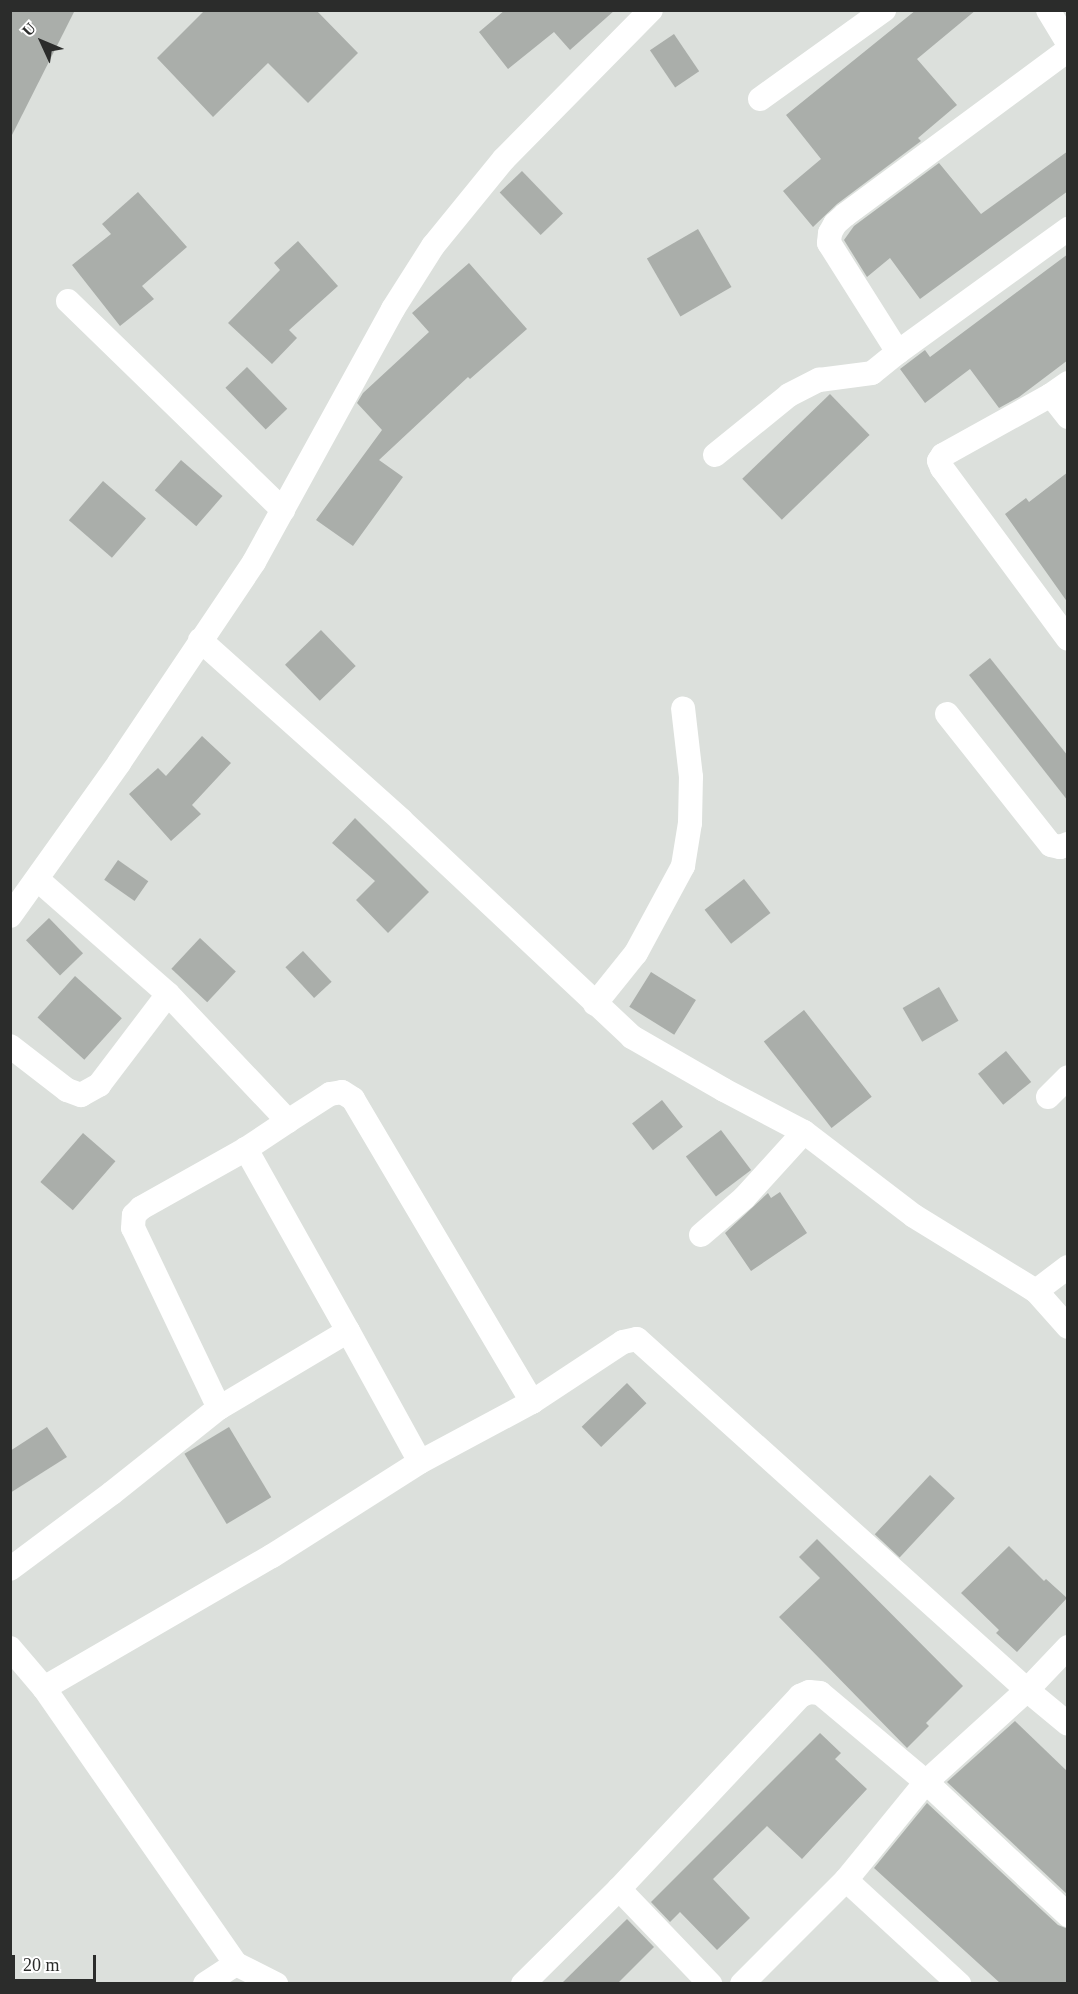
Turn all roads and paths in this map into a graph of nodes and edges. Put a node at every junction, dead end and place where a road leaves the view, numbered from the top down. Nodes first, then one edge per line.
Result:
1 (651, 10) edge
2 (884, 10) edge
3 (1048, 10) edge
4 (1068, 43) edge
5 (1068, 50) edge
6 (760, 99) dead end
7 (1068, 229) edge
8 (68, 301) dead end
9 (898, 352) junction
10 (1059, 389) edge
11 (1068, 417) edge
12 (715, 455) dead end
13 (283, 510) junction
14 (1068, 639) edge
15 (200, 640) junction
16 (683, 708) dead end
17 (947, 714) dead end
18 (1068, 844) edge
19 (37, 879) junction
20 (10, 916) edge
21 (168, 994) junction
22 (595, 1004) junction
23 (10, 1046) edge
24 (1068, 1077) edge
25 (1048, 1097) dead end
26 (288, 1121) junction
27 (804, 1132) junction
28 (246, 1149) junction
29 (701, 1235) dead end
30 (1068, 1268) edge
31 (1036, 1291) junction
32 (1068, 1327) edge
33 (348, 1331) junction
34 (532, 1402) junction
35 (219, 1408) junction
36 (420, 1462) junction
37 (10, 1569) edge
38 (1068, 1647) edge
39 (10, 1648) edge
40 (44, 1688) junction
41 (1027, 1690) junction
42 (1068, 1724) edge
43 (926, 1782) junction
44 (846, 1880) junction
45 (619, 1889) junction
46 (1068, 1915) edge
47 (236, 1964) junction
48 (205, 1983) edge
49 (276, 1983) edge
50 (523, 1983) edge
51 (710, 1983) edge
52 (742, 1983) edge
53 (958, 1983) edge

1 - 13 street
2 - 6 street
3 - 4 street
5 - 9 street
7 - 9 street
8 - 13 street
9 - 12 street
10 - 11 street
10 - 14 street
13 - 15 street
15 - 19 street
15 - 22 street
16 - 22 street
17 - 18 street
19 - 20 street
19 - 21 street
21 - 23 street
21 - 26 street
22 - 27 street
24 - 25 street
26 - 28 street
26 - 34 street
27 - 29 street
27 - 31 street
28 - 33 street
28 - 35 street
30 - 31 street
31 - 32 street
33 - 35 street
33 - 36 street
34 - 36 street
34 - 41 street
35 - 37 street
36 - 40 street
38 - 41 street
39 - 40 street
40 - 47 street
41 - 42 street
41 - 43 street
43 - 44 street
43 - 45 street
43 - 46 street
44 - 52 street
44 - 53 street
45 - 50 street
45 - 51 street
47 - 48 street
47 - 49 street

